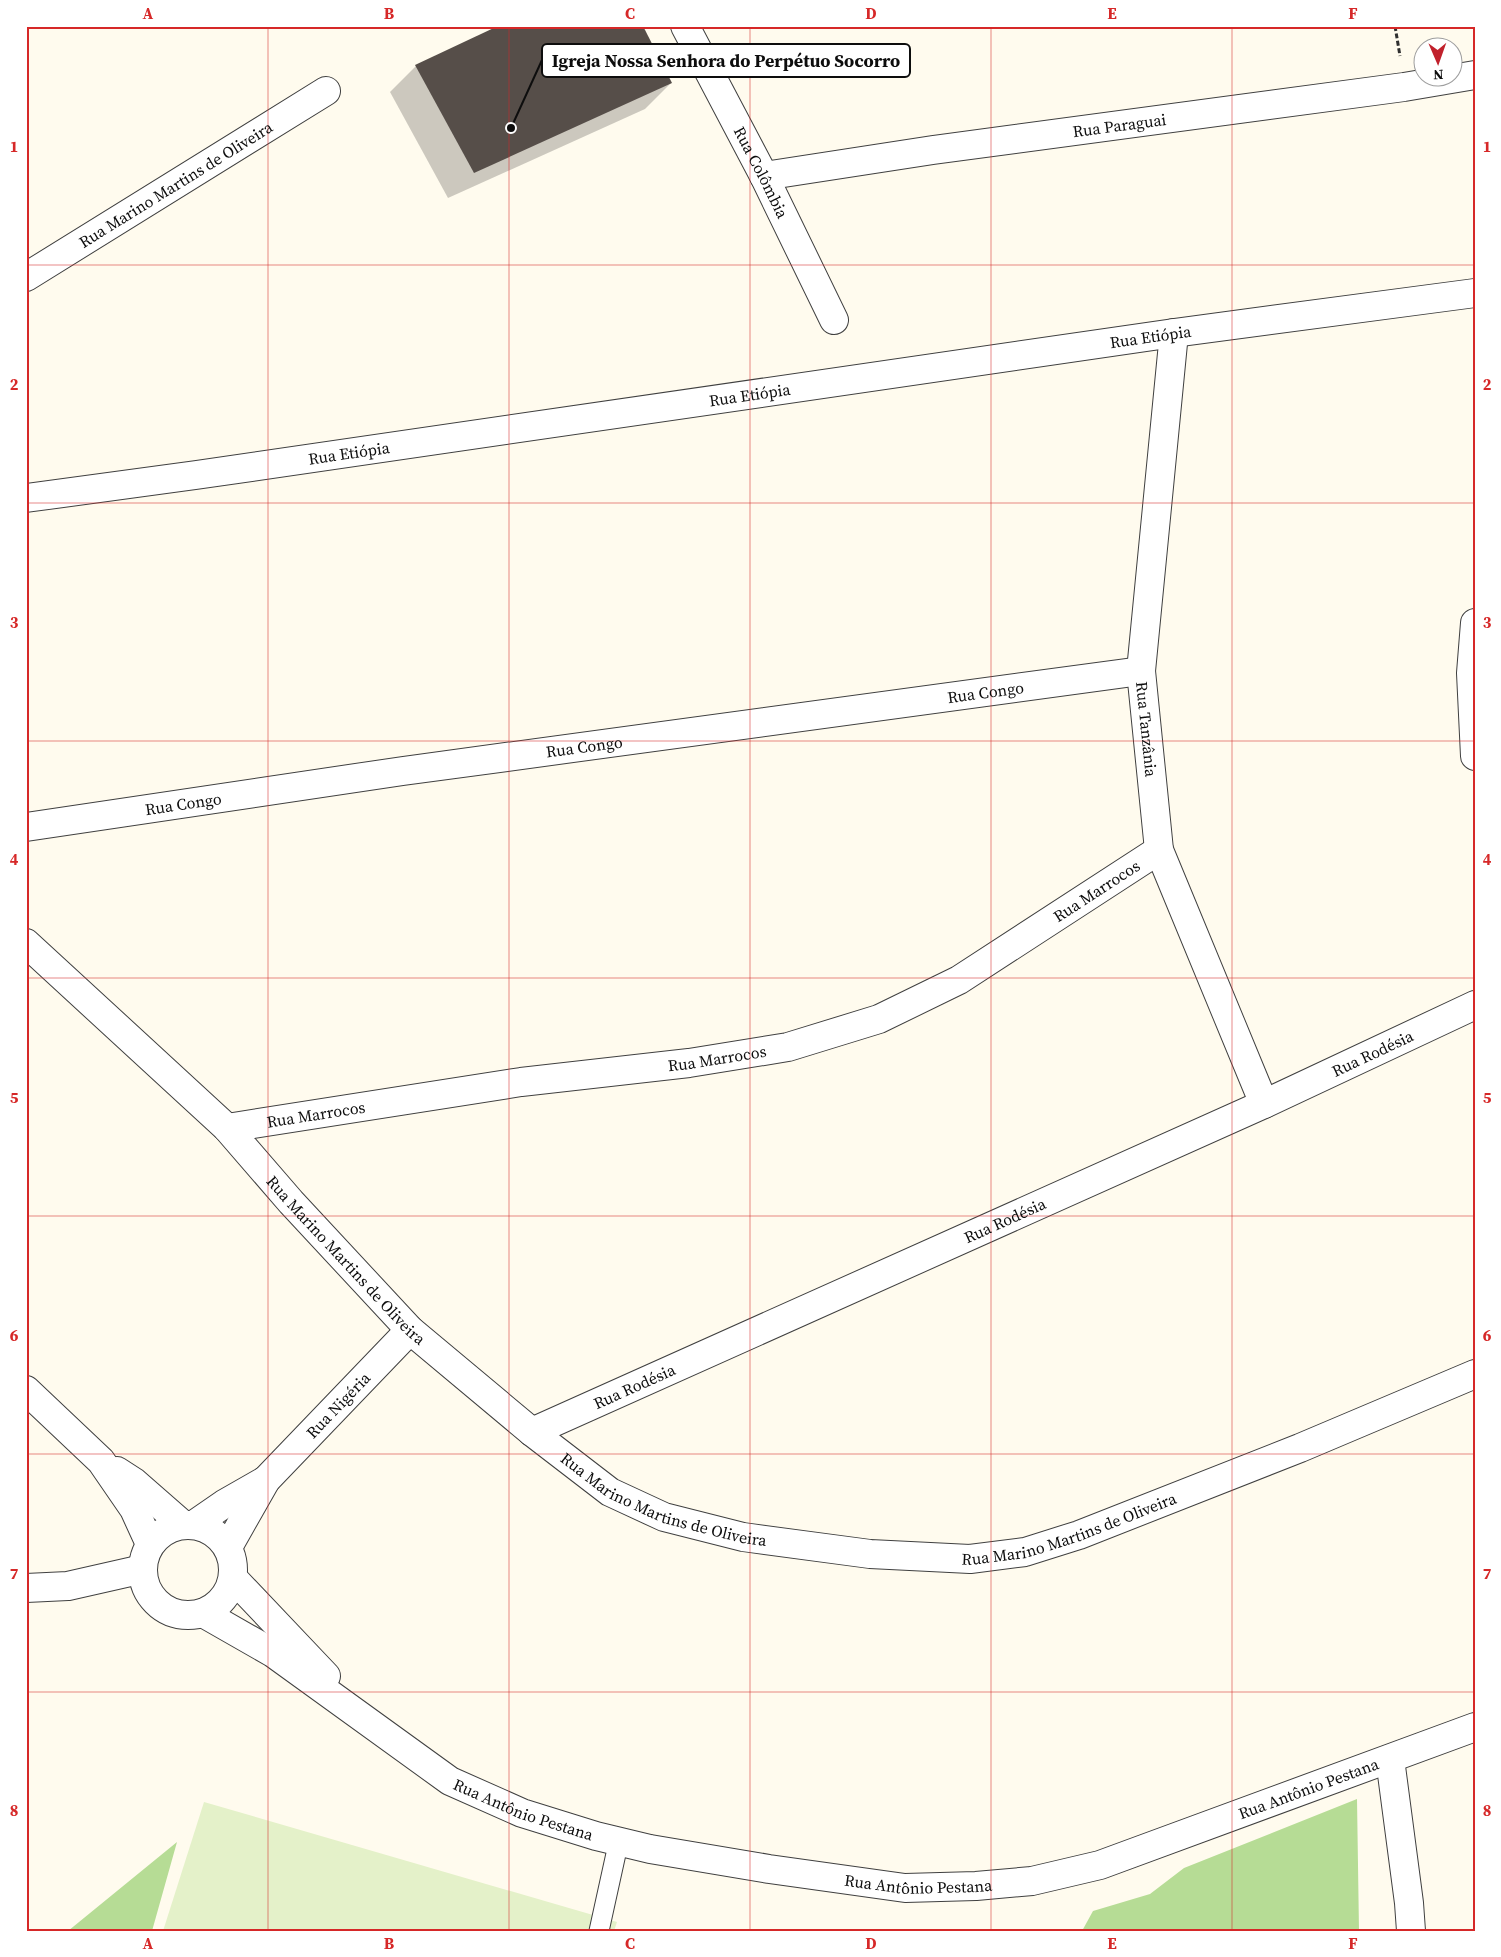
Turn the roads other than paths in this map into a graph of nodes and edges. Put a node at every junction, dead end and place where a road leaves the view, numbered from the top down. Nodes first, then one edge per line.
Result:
1 (685, 26) edge
2 (1475, 75) edge
3 (326, 91) dead end
4 (764, 176) junction
5 (26, 277) edge
6 (1475, 293) edge
7 (834, 320) dead end
8 (1174, 333) junction
9 (26, 498) edge
10 (1475, 623) edge
11 (1141, 671) junction
12 (1475, 756) edge
13 (26, 827) edge
14 (1159, 850) junction
15 (26, 943) edge
16 (1475, 1005) edge
17 (1264, 1104) junction
18 (227, 1128) junction
19 (410, 1330) junction
20 (1475, 1374) edge
21 (26, 1390) edge
22 (532, 1432) junction
23 (101, 1461) junction
24 (266, 1480) junction
25 (188, 1524) junction
26 (228, 1547) junction
27 (146, 1556) junction
28 (234, 1578) junction
29 (68, 1586) junction
30 (26, 1588) edge
31 (150, 1595) junction
32 (203, 1613) junction
33 (370, 1722) junction
34 (1475, 1727) edge
35 (1390, 1759) junction
36 (619, 1840) junction
37 (599, 1931) edge
38 (1411, 1931) edge

1 - 4 street, Rua Colômbia
2 - 4 street, Rua Paraguai
3 - 5 street, Rua Marino Martins de Oliveira
4 - 7 street, Rua Colômbia
6 - 8 street, Rua Etiópia
8 - 9 street, Rua Etiópia
8 - 11 street, Rua Tanzânia
10 - 12 street
11 - 13 street, Rua Congo
11 - 14 street, Rua Tanzânia
14 - 17 street, Rua Tanzânia
14 - 18 street, Rua Marrocos
15 - 18 street, Rua Marino Martins de Oliveira
16 - 17 street, Rua Rodésia
17 - 22 street, Rua Rodésia
18 - 19 street, Rua Marino Martins de Oliveira
19 - 22 street, Rua Marino Martins de Oliveira
19 - 24 street, Rua Nigéria
20 - 22 street, Rua Marino Martins de Oliveira
21 - 23 street
23 - 25 street
23 - 27 street
24 - 25 street, Rua Nigéria
24 - 26 street, Rua Nigéria
25 - 26 street
25 - 27 street
26 - 28 street
27 - 29 street
27 - 31 street
28 - 32 street
28 - 33 street, Rua Antônio Pestana
29 - 30 street
29 - 31 street
31 - 32 street
32 - 33 street, Rua Antônio Pestana
33 - 36 street, Rua Antônio Pestana
34 - 35 street, Rua Antônio Pestana
35 - 36 street, Rua Antônio Pestana
35 - 38 street
36 - 37 lane

